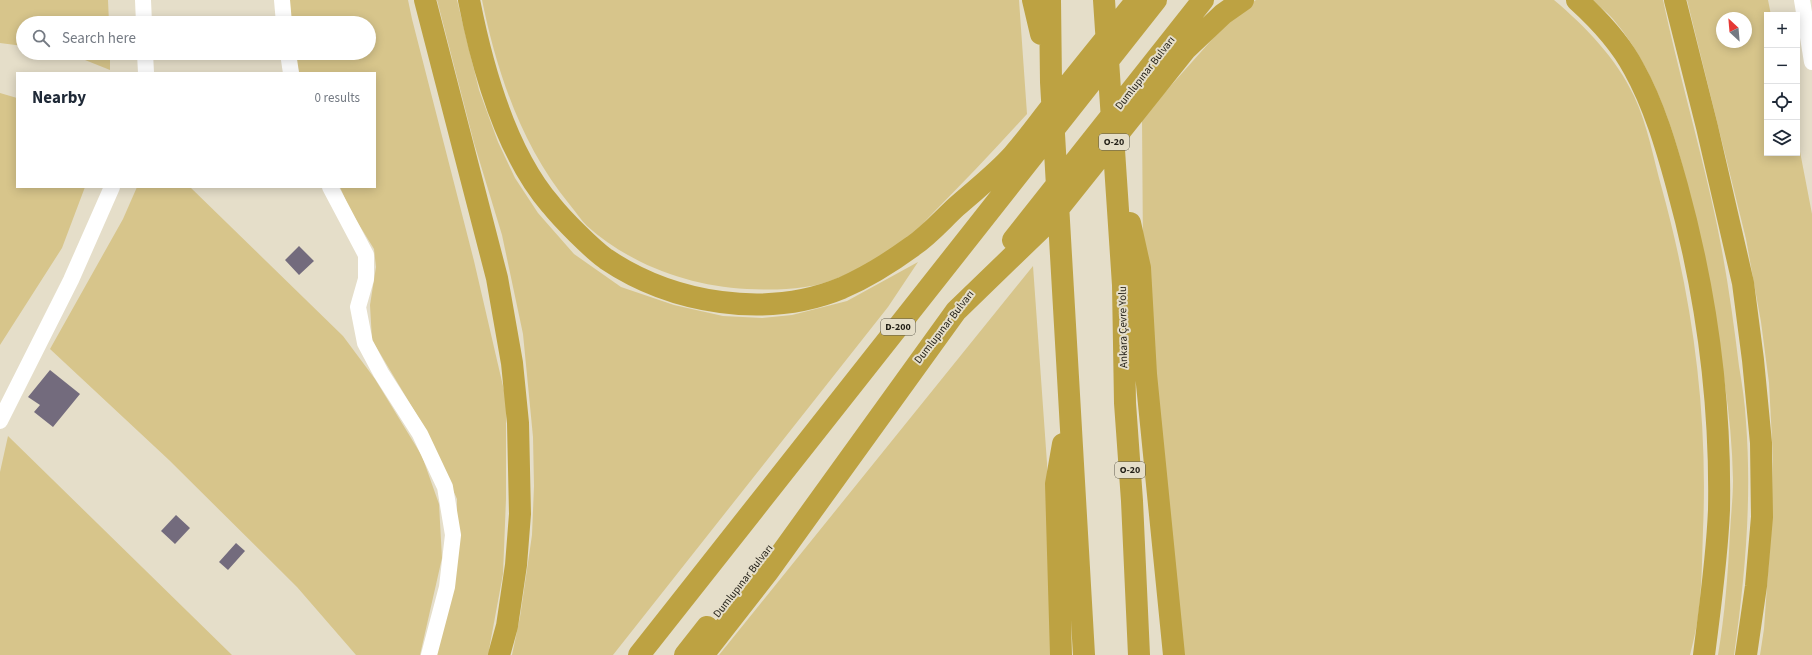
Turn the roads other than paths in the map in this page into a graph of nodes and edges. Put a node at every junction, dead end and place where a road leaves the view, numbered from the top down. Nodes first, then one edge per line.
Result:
1 (143, 0) edge
2 (282, 0) edge
3 (425, 0) edge
4 (469, 0) edge
5 (1033, 0) edge
6 (1050, 0) edge
7 (1104, 0) edge
8 (1138, 0) edge
9 (1156, 0) edge
10 (1204, 0) edge
11 (1243, 0) edge
12 (1577, 0) edge
13 (1675, 0) edge
14 (1802, 0) edge
15 (144, 16) edge
16 (283, 16) edge
17 (146, 60) edge
18 (289, 60) edge
19 (1812, 62) edge
20 (146, 72) edge
21 (290, 72) edge
22 (1052, 82) junction
23 (1114, 153) junction
24 (112, 188) edge
25 (331, 188) edge
26 (956, 311) junction
27 (1070, 399) junction
28 (0, 421) edge
29 (429, 655) edge
30 (499, 655) edge
31 (639, 655) edge
32 (685, 655) edge
33 (703, 655) edge
34 (1061, 655) edge
35 (1084, 655) edge
36 (1138, 655) edge
37 (1174, 655) edge
38 (1704, 655) edge
39 (1746, 655) edge

1 - 15 street
2 - 16 street
3 - 30 highway
4 - 8 highway
5 - 22 highway
6 - 22 highway
7 - 23 highway, Ankara Çevre Yolu / O-20
9 - 31 highway, D-200
10 - 26 highway, Dumlupınar Bulvarı
11 - 26 highway
12 - 38 highway
13 - 39 highway
14 - 19 street
17 - 20 street
18 - 21 street
22 - 27 highway
23 - 36 highway, Ankara Çevre Yolu / O-20
23 - 37 highway
24 - 28 street
25 - 29 street
26 - 32 highway, Dumlupınar Bulvarı
26 - 33 highway
27 - 34 highway
27 - 35 highway

